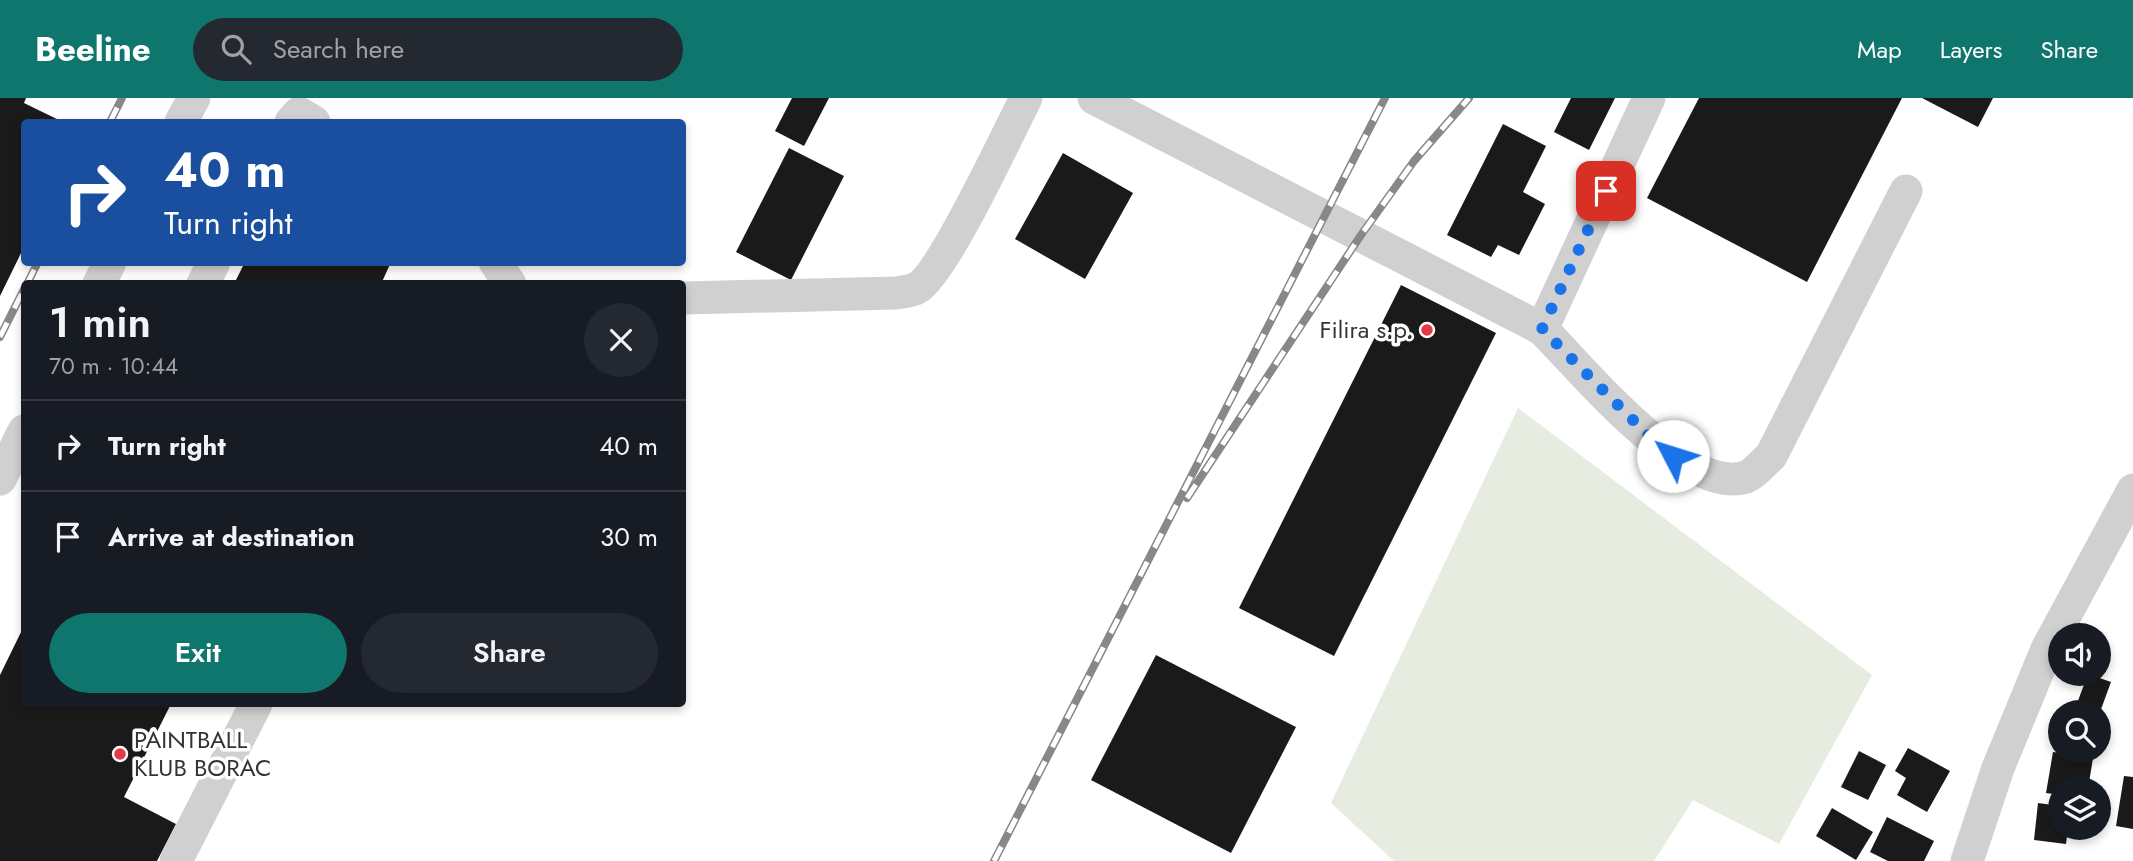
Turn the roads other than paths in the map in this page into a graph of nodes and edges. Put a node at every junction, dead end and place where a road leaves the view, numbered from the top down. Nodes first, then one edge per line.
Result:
1 (194, 98) edge
2 (1026, 98) edge
3 (1094, 98) edge
4 (1649, 98) edge
5 (183, 119) edge
6 (294, 119) edge
7 (309, 119) edge
8 (1906, 191) dead end
9 (686, 298) edge
10 (1542, 329) junction
11 (21, 437) edge
12 (0, 479) edge
13 (2133, 490) edge
14 (254, 707) edge
15 (176, 861) edge
16 (1967, 861) edge

1 - 5 street
2 - 9 street
3 - 10 street
4 - 10 street
6 - 7 street
8 - 10 street
11 - 12 street
13 - 16 street
14 - 15 street

